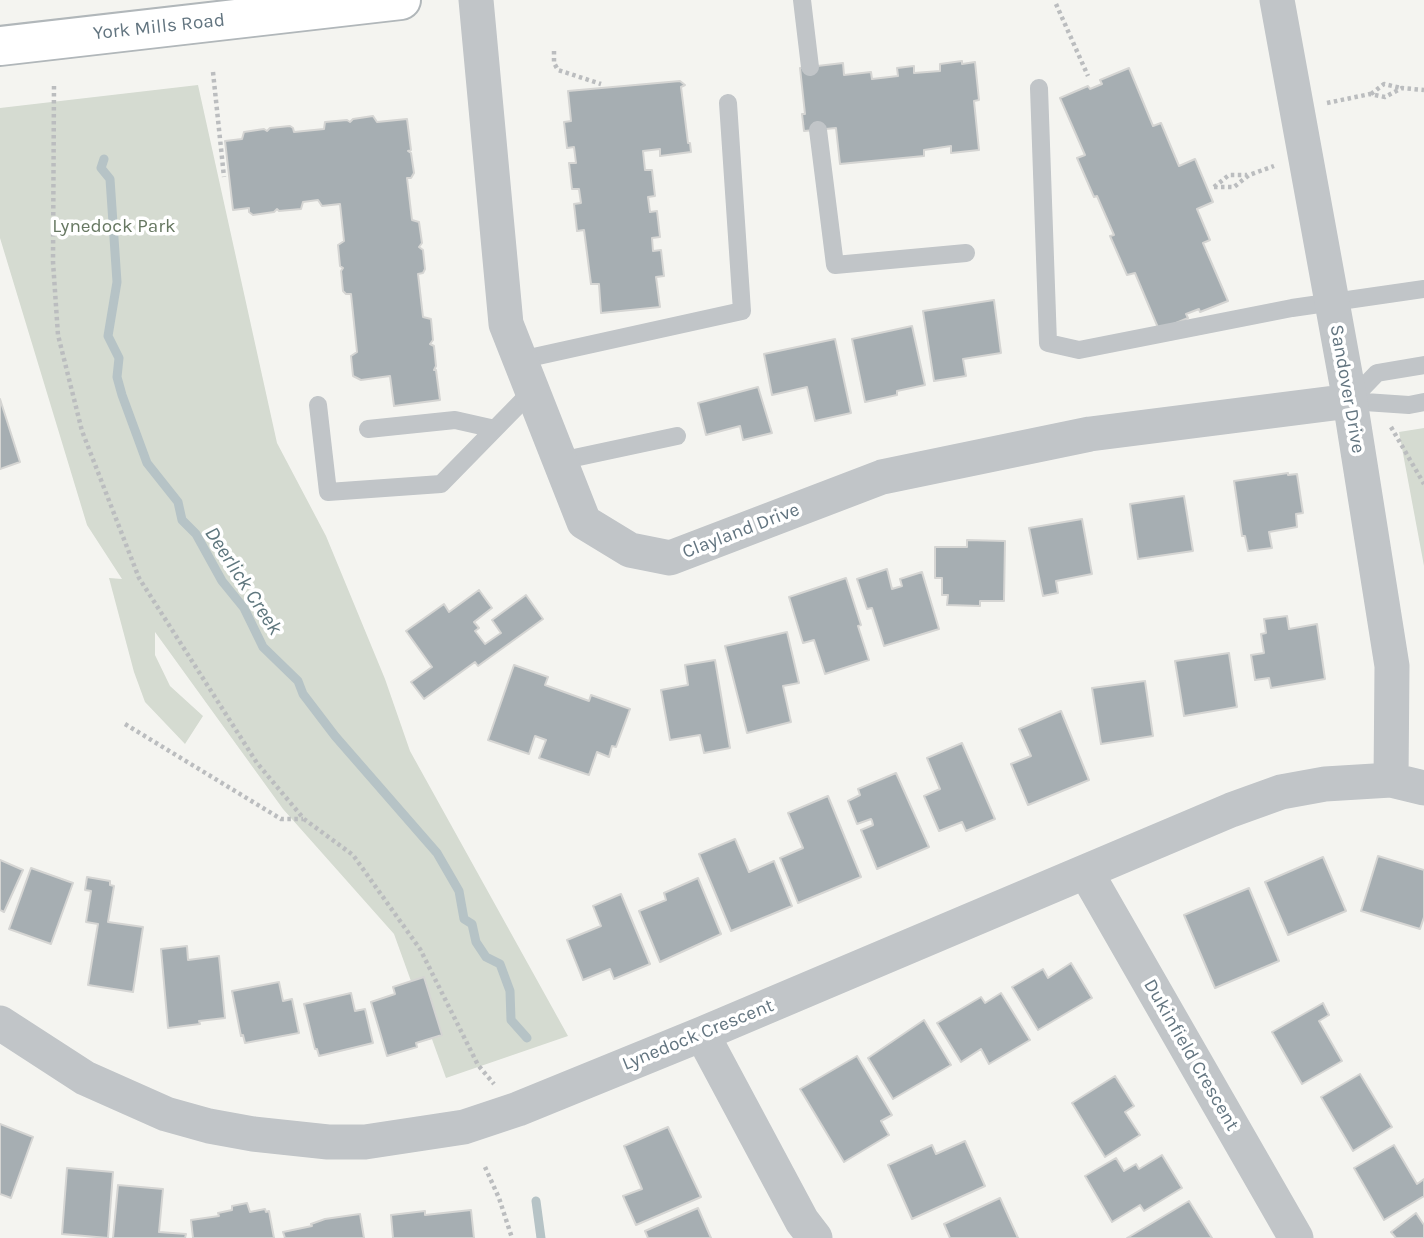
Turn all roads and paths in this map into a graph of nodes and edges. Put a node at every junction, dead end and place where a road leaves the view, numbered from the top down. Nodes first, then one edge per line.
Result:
1 (401, 0) edge
2 (476, 0) edge
3 (802, 0) edge
4 (1277, 0) edge
5 (1056, 4) dead end
6 (0, 46) edge
7 (554, 51) dead end
8 (810, 67) dead end
9 (213, 72) dead end
10 (1088, 76) dead end
11 (601, 84) dead end
12 (54, 86) dead end
13 (1039, 88) dead end
14 (1402, 88) junction
15 (1424, 90) edge
16 (1370, 94) junction
17 (729, 103) dead end
18 (1297, 110) junction
19 (818, 130) dead end
20 (1304, 154) junction
21 (1249, 175) junction
22 (224, 177) dead end
23 (966, 253) dead end
24 (1424, 289) edge
25 (1332, 302) junction
26 (1424, 365) edge
27 (527, 375) junction
28 (1350, 401) junction
29 (1424, 402) edge
30 (318, 405) dead end
31 (1389, 423) dead end
32 (368, 429) dead end
33 (495, 429) junction
34 (677, 436) dead end
35 (560, 461) junction
36 (1424, 484) edge
37 (125, 724) dead end
38 (1408, 784) edge
39 (304, 819) junction
40 (1086, 872) junction
41 (0, 1023) edge
42 (702, 1034) junction
43 (518, 1109) junction
44 (485, 1167) dead end
45 (512, 1238) edge
46 (815, 1238) edge
47 (1296, 1238) edge

1 - 6 main road, York Mills Road
2 - 27 street, Clayland Drive
3 - 8 lane
4 - 18 street, Sandover Drive
5 - 10 path
7 - 11 path
9 - 22 path
12 - 39 path
13 - 25 lane
14 - 15 path
14 - 16 path
14 - 16 path
16 - 18 path
17 - 27 lane
18 - 20 street, Sandover Drive
19 - 23 lane
20 - 21 path
20 - 25 street, Sandover Drive
21 - 21 path
24 - 25 lane
25 - 28 street, Sandover Drive
26 - 28 lane
27 - 33 lane
27 - 35 street, Clayland Drive
28 - 29 lane
28 - 35 street, Clayland Drive
28 - 38 street, Sandover Drive
30 - 33 lane
31 - 36 path
32 - 33 lane
34 - 35 lane
37 - 39 path
38 - 40 street, Lynedock Crescent
39 - 43 path
40 - 42 street, Lynedock Crescent
40 - 47 street, Dukinfield Crescent
41 - 43 street, Lynedock Crescent
42 - 43 street, Lynedock Crescent
42 - 46 street
44 - 45 path

